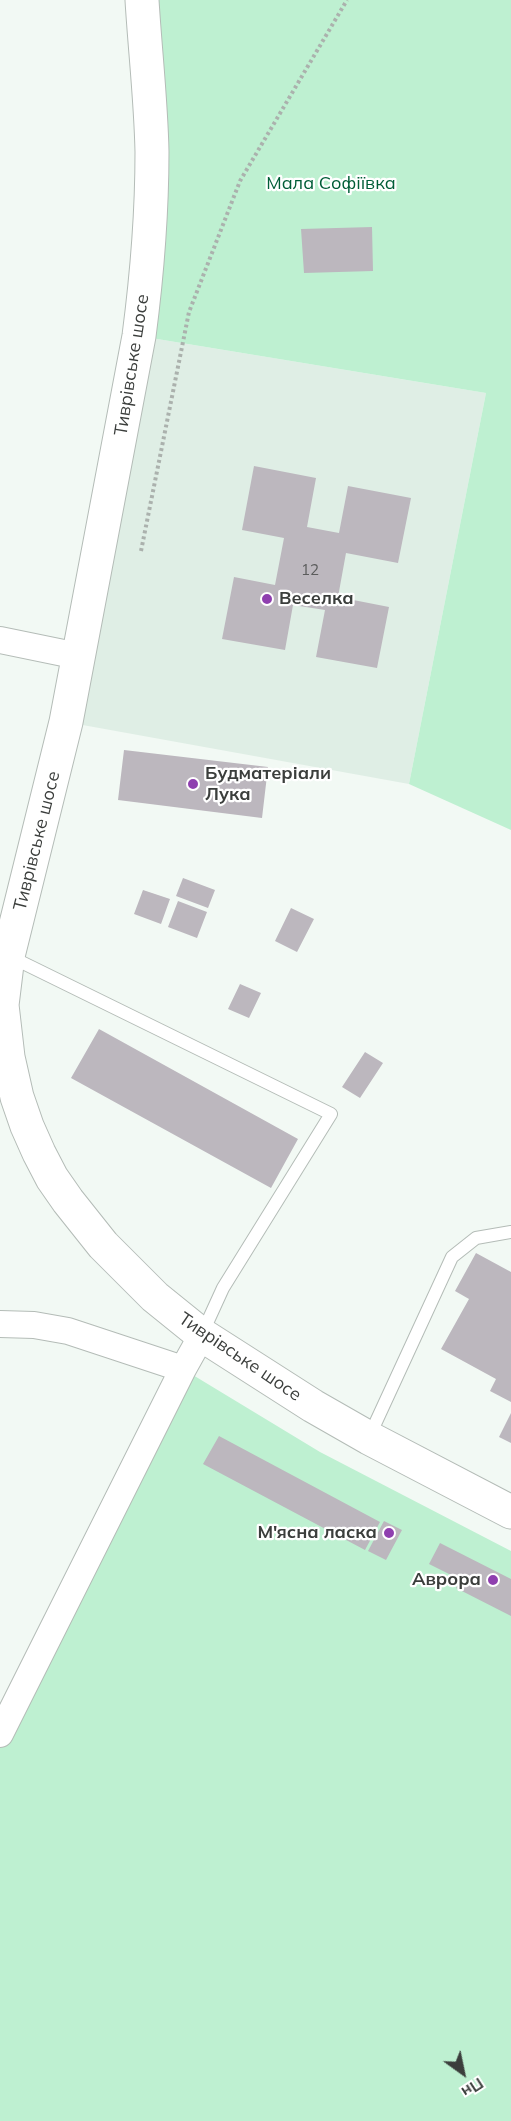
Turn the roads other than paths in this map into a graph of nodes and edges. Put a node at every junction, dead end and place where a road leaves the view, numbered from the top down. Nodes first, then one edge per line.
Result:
1 (142, 0) edge
2 (0, 640) edge
3 (78, 656) junction
4 (8, 956) junction
5 (1, 1009) edge
6 (511, 1232) edge
7 (0, 1324) edge
8 (202, 1335) junction
9 (183, 1370) junction
10 (369, 1438) junction
11 (511, 1512) edge
12 (0, 1734) edge

1 - 3 main road, Тиврівське шосе
2 - 3 street
3 - 4 main road, Тиврівське шосе
4 - 5 main road, Тиврівське шосе
4 - 8 lane
5 - 8 main road, Тиврівське шосе
6 - 10 lane
7 - 9 street
8 - 9 street
8 - 10 main road, Тиврівське шосе
9 - 12 street
10 - 11 main road, Тиврівське шосе

